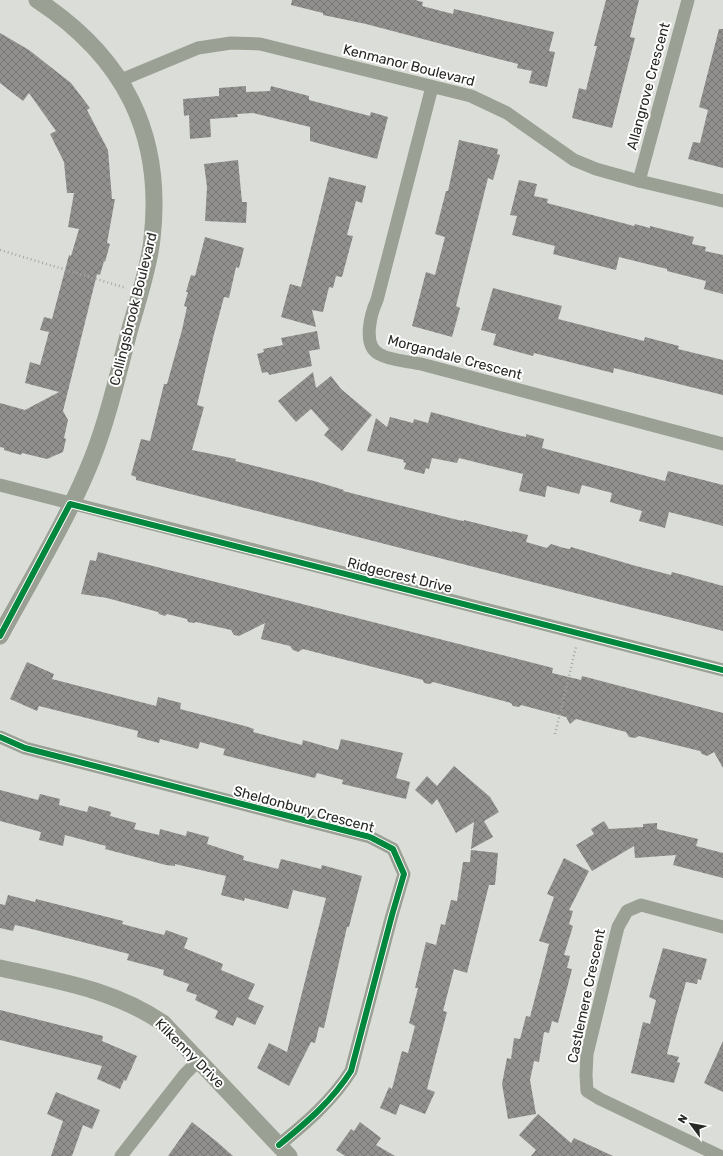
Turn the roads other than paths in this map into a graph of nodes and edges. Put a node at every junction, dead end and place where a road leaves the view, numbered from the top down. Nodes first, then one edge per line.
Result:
1 (37, 0) edge
2 (688, 0) edge
3 (121, 80) junction
4 (432, 87) junction
5 (638, 181) junction
6 (723, 202) edge
7 (723, 444) edge
8 (0, 486) edge
9 (70, 504) junction
10 (0, 636) edge
11 (723, 670) edge
12 (0, 737) edge
13 (723, 927) edge
14 (0, 968) edge
15 (199, 1060) junction
16 (284, 1150) edge
17 (121, 1156) edge
18 (720, 1156) edge

1 - 3 street, Collingsbrook Boulevard
2 - 5 street, Allangrove Crescent
3 - 4 street, Kenmanor Boulevard
3 - 9 street, Collingsbrook Boulevard
4 - 5 street, Kenmanor Boulevard
4 - 7 street, Morgandale Crescent
5 - 6 street, Kenmanor Boulevard
8 - 9 street, Ridgecrest Drive
9 - 10 street, Collingsbrook Boulevard
9 - 11 street, Ridgecrest Drive
12 - 16 street, Sheldonbury Crescent
13 - 18 street, Castlemere Crescent
14 - 15 street, Kilkenny Drive
15 - 16 street, Kilkenny Drive
15 - 17 street

